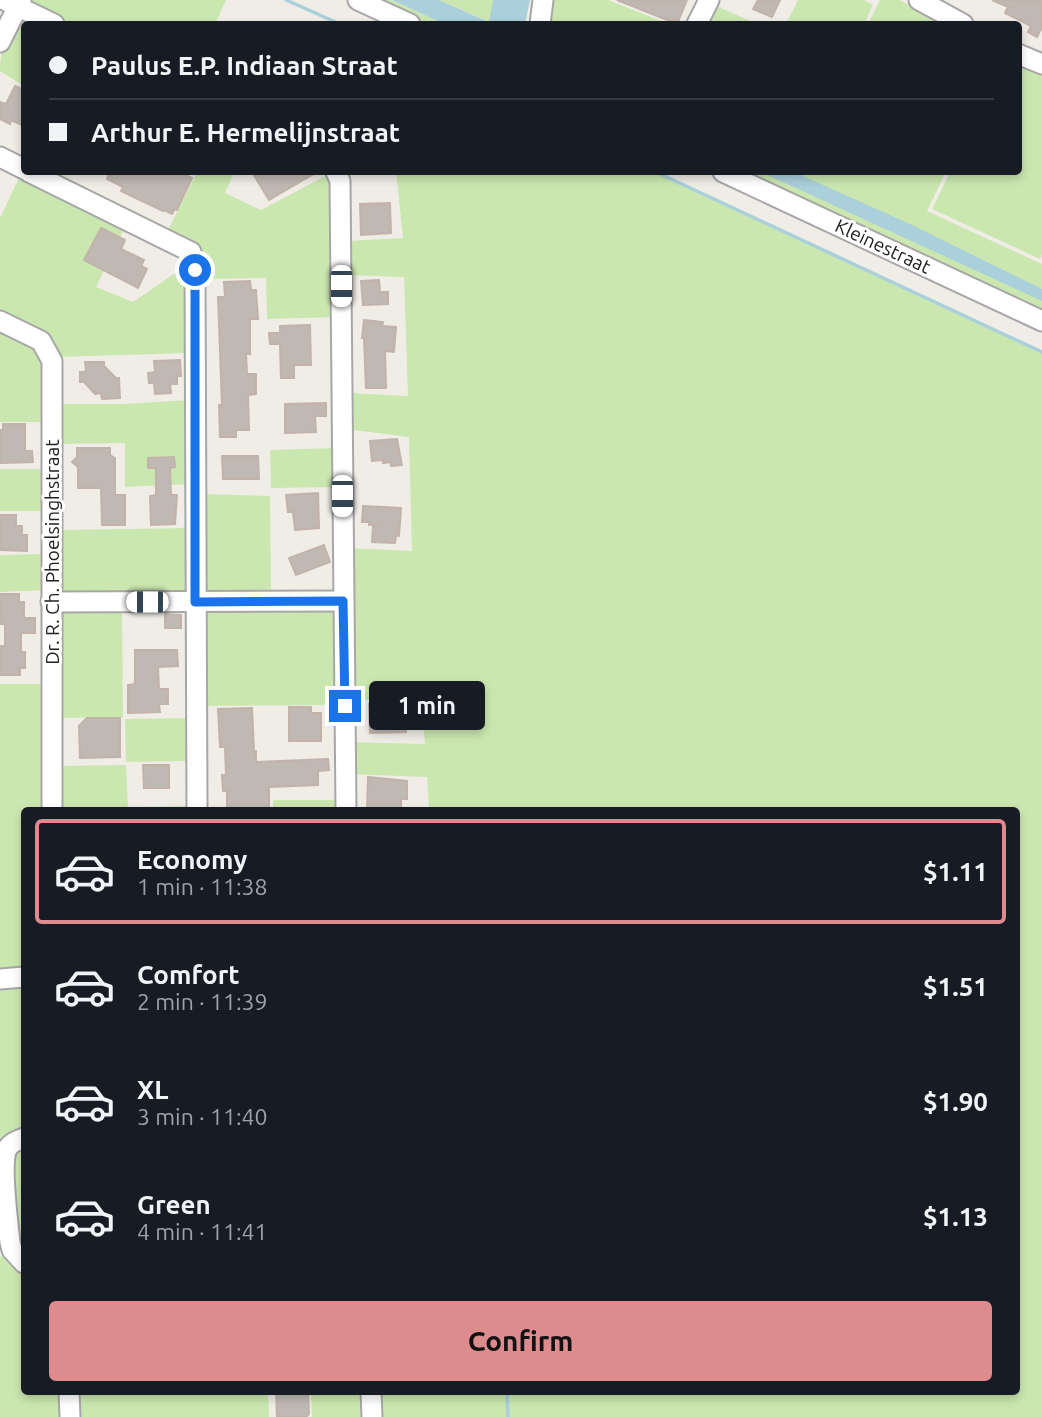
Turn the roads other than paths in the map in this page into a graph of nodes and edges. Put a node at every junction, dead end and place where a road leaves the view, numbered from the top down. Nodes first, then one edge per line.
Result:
1 (358, 0) edge
2 (543, 0) edge
3 (709, 0) edge
4 (919, 0) edge
5 (14, 2) edge
6 (49, 21) edge
7 (404, 21) edge
8 (540, 21) edge
9 (698, 21) edge
10 (958, 21) edge
11 (0, 43) edge
12 (1022, 56) edge
13 (1042, 64) edge
14 (0, 157) edge
15 (21, 167) edge
16 (37, 175) edge
17 (337, 175) edge
18 (729, 175) edge
19 (0, 321) edge
20 (1042, 321) edge
21 (343, 601) junction
22 (195, 602) junction
23 (51, 603) junction
24 (52, 807) edge
25 (197, 807) edge
26 (346, 807) edge
27 (21, 976) edge
28 (0, 979) edge
29 (21, 1139) edge
30 (21, 1260) edge
31 (69, 1395) edge
32 (371, 1395) edge
33 (70, 1417) edge
34 (372, 1417) edge

1 - 7 street
2 - 8 street
3 - 9 street
4 - 10 street
5 - 6 street
5 - 11 street
12 - 13 street
14 - 15 street
16 - 22 street
17 - 21 street
18 - 20 street, Kleinestraat
19 - 23 street, Dr. R. Ch. Phoelsinghstraat
21 - 22 street
21 - 26 street
22 - 23 street
22 - 25 street
23 - 24 street, Dr. R. Ch. Phoelsinghstraat
27 - 28 street
29 - 30 street
31 - 33 street
32 - 34 street

